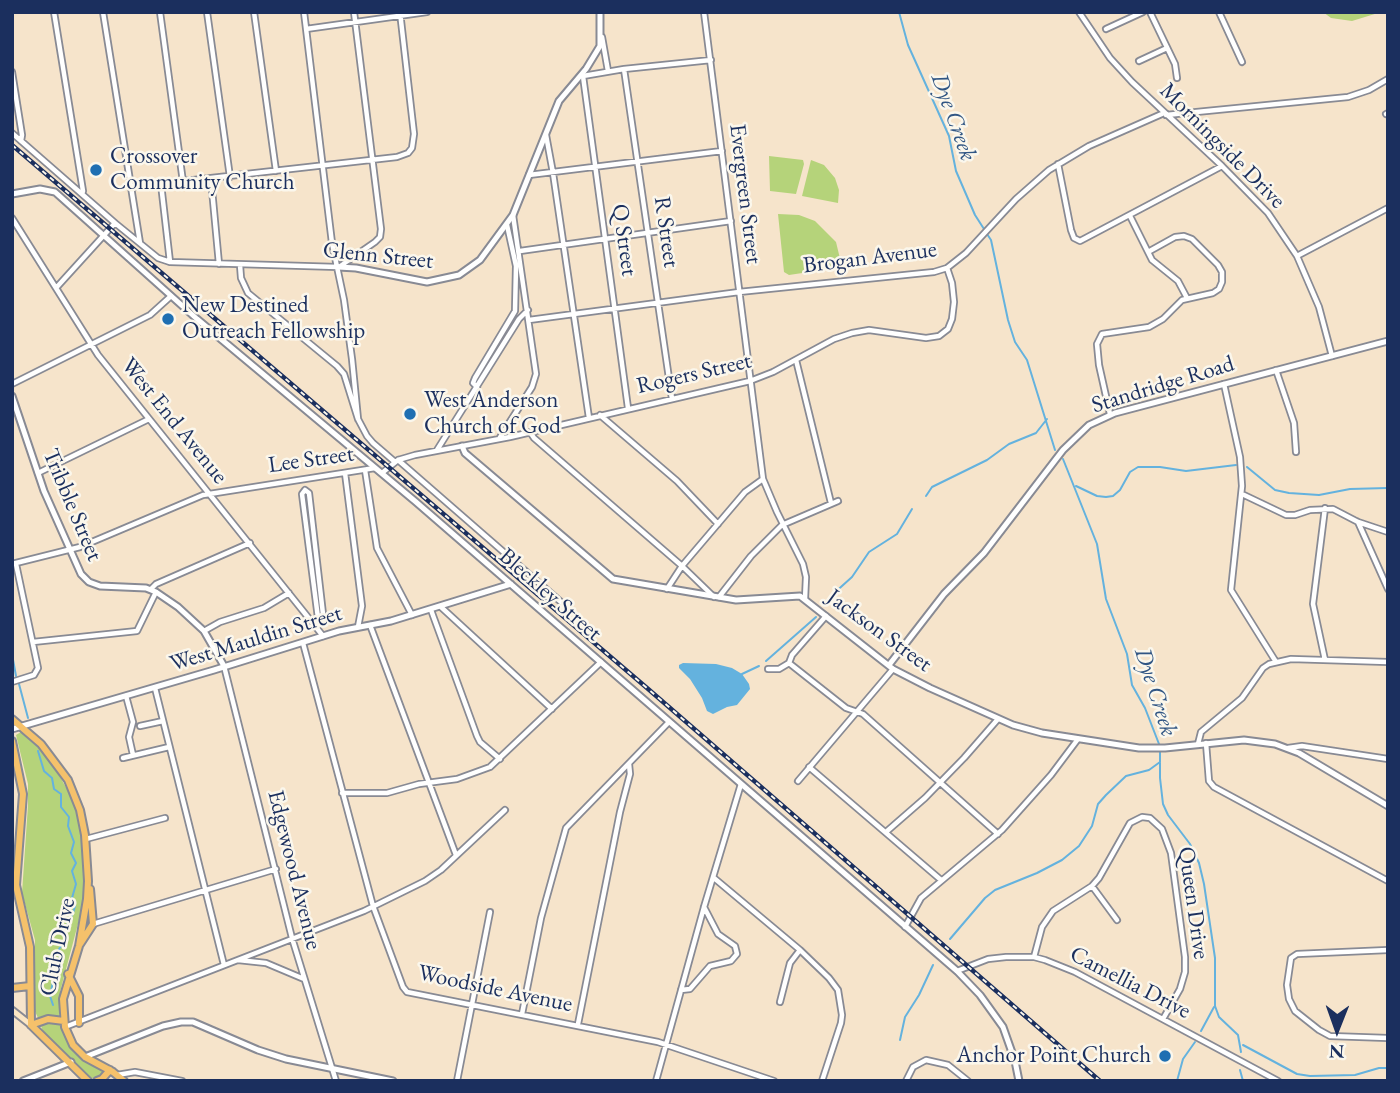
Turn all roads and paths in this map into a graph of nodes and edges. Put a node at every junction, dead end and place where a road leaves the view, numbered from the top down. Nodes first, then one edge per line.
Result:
1 (54, 12) edge
2 (103, 12) edge
3 (159, 12) edge
4 (207, 12) edge
5 (254, 12) edge
6 (304, 12) edge
7 (354, 12) edge
8 (427, 12) edge
9 (600, 12) edge
10 (704, 12) edge
11 (1079, 12) edge
12 (1143, 12) edge
13 (1150, 12) edge
14 (1219, 12) edge
15 (401, 14) edge
16 (356, 22) junction
17 (306, 29) junction
18 (1106, 29) dead end
19 (602, 36) junction
20 (1167, 48) junction
21 (710, 60) junction
22 (1139, 61) dead end
23 (1242, 62) dead end
24 (624, 69) junction
25 (608, 71) junction
26 (12, 72) edge
27 (581, 76) junction
28 (1177, 78) dead end
29 (1388, 79) edge
30 (1165, 114) junction
31 (545, 132) junction
32 (12, 133) edge
33 (21, 141) junction
34 (722, 151) junction
35 (373, 159) junction
36 (638, 161) junction
37 (1058, 164) junction
38 (323, 165) junction
39 (1222, 166) junction
40 (596, 167) junction
41 (276, 171) junction
42 (553, 173) junction
43 (529, 175) junction
44 (230, 177) junction
45 (211, 179) junction
46 (183, 182) junction
47 (161, 184) junction
48 (131, 187) junction
49 (12, 194) edge
50 (82, 194) junction
51 (1388, 208) edge
52 (513, 215) junction
53 (1130, 216) junction
54 (12, 218) edge
55 (731, 221) junction
56 (115, 223) junction
57 (507, 225) junction
58 (649, 232) junction
59 (105, 236) junction
60 (605, 238) junction
61 (140, 243) junction
62 (563, 244) junction
63 (520, 251) junction
64 (1148, 252) junction
65 (1297, 256) junction
66 (170, 262) junction
67 (219, 264) junction
68 (240, 265) junction
69 (339, 267) junction
70 (947, 268) junction
71 (56, 288) junction
72 (739, 292) junction
73 (171, 296) junction
74 (1187, 298) junction
75 (658, 302) junction
76 (615, 308) junction
77 (528, 310) junction
78 (573, 314) junction
79 (529, 320) junction
80 (1388, 341) edge
81 (90, 344) junction
82 (1332, 356) junction
83 (796, 360) junction
84 (1276, 370) junction
85 (750, 381) junction
86 (12, 384) edge
87 (1224, 384) junction
88 (477, 387) junction
89 (12, 396) edge
90 (672, 399) junction
91 (628, 408) junction
92 (1110, 414) junction
93 (600, 415) junction
94 (589, 418) junction
95 (149, 419) junction
96 (358, 419) junction
97 (530, 432) junction
98 (499, 439) junction
99 (462, 446) junction
100 (437, 450) junction
101 (1296, 452) dead end
102 (396, 461) junction
103 (376, 467) junction
104 (365, 470) junction
105 (38, 473) junction
106 (345, 473) junction
107 (382, 473) junction
108 (763, 479) junction
109 (210, 493) junction
110 (1242, 494) junction
111 (838, 500) dead end
112 (831, 503) junction
113 (1325, 508) junction
114 (1358, 522) junction
115 (718, 524) junction
116 (782, 525) junction
117 (1388, 532) edge
118 (250, 543) junction
119 (69, 550) junction
120 (14, 564) edge
121 (682, 566) junction
122 (511, 584) junction
123 (667, 589) junction
124 (1388, 589) edge
125 (153, 591) junction
126 (289, 593) junction
127 (716, 598) junction
128 (805, 599) junction
129 (561, 602) dead end
130 (441, 607) junction
131 (431, 610) junction
132 (412, 615) junction
133 (826, 616) junction
134 (318, 618) junction
135 (370, 625) junction
136 (358, 627) junction
137 (317, 628) junction
138 (204, 631) junction
139 (323, 636) junction
140 (33, 642) junction
141 (303, 643) junction
142 (1325, 660) junction
143 (601, 662) junction
144 (1276, 662) junction
145 (789, 663) junction
146 (1388, 663) edge
147 (224, 666) junction
148 (891, 667) junction
149 (768, 669) dead end
150 (12, 682) edge
151 (155, 688) junction
152 (126, 696) junction
153 (552, 709) junction
154 (857, 710) junction
155 (12, 719) edge
156 (998, 719) junction
157 (163, 721) junction
158 (669, 722) junction
159 (22, 726) junction
160 (141, 726) dead end
161 (12, 729) edge
162 (1078, 739) junction
163 (12, 741) edge
164 (1206, 743) junction
165 (1198, 744) junction
166 (169, 747) junction
167 (1288, 748) junction
168 (133, 755) junction
169 (123, 758) dead end
170 (500, 759) junction
171 (1388, 759) edge
172 (629, 763) junction
173 (809, 767) junction
174 (798, 781) dead end
175 (941, 782) junction
176 (428, 783) junction
177 (741, 784) junction
178 (342, 793) junction
179 (1388, 806) edge
180 (505, 810) dead end
181 (165, 818) dead end
182 (20, 832) junction
183 (886, 832) junction
184 (12, 833) edge
185 (998, 834) junction
186 (86, 839) junction
187 (456, 855) junction
188 (276, 869) junction
189 (714, 878) junction
190 (88, 881) junction
191 (941, 881) junction
192 (1388, 881) edge
193 (1092, 886) junction
194 (204, 891) junction
195 (373, 906) junction
196 (704, 907) junction
197 (490, 912) dead end
198 (1117, 920) dead end
199 (93, 924) junction
200 (905, 927) junction
201 (292, 938) junction
202 (79, 946) junction
203 (800, 950) junction
204 (1388, 950) edge
205 (1034, 957) junction
206 (237, 960) junction
207 (224, 965) junction
208 (957, 971) junction
209 (68, 974) junction
210 (304, 979) junction
211 (30, 986) junction
212 (12, 988) edge
213 (681, 990) junction
214 (780, 1002) dead end
215 (470, 1004) junction
216 (12, 1010) edge
217 (522, 1014) junction
218 (1163, 1019) junction
219 (79, 1023) junction
220 (64, 1024) junction
221 (578, 1024) junction
222 (31, 1025) junction
223 (1388, 1038) edge
224 (666, 1045) junction
225 (85, 1057) junction
226 (71, 1062) junction
227 (110, 1070) junction
228 (333, 1070) junction
229 (117, 1075) junction
230 (962, 1079) edge
231 (23, 1081) edge
232 (88, 1081) edge
233 (97, 1081) edge
234 (124, 1081) edge
235 (182, 1081) edge
236 (336, 1081) edge
237 (393, 1081) edge
238 (457, 1081) edge
239 (656, 1081) edge
240 (774, 1081) edge
241 (822, 1081) edge
242 (906, 1081) edge
243 (968, 1081) edge
244 (1019, 1081) edge
245 (1278, 1081) edge

1 - 50 street
2 - 48 street
3 - 46 street
4 - 44 street
5 - 41 street
6 - 17 street
7 - 16 street
8 - 15 street
9 - 19 street
10 - 21 street, Evergreen Street
11 - 30 street, Morningside Drive
12 - 18 street
13 - 20 street
14 - 23 street
15 - 16 street
15 - 35 street
16 - 17 street
16 - 35 street
17 - 38 street
19 - 25 street
19 - 27 street, Glenn Street
20 - 22 street
20 - 28 street
21 - 24 street
21 - 34 street, Evergreen Street
24 - 25 street
24 - 36 street, R Street
25 - 27 street
26 - 33 street
27 - 31 street, Glenn Street
27 - 40 street, Q Street
29 - 30 street, Brogan Avenue
30 - 37 street, Brogan Avenue
30 - 39 street, Morningside Drive
31 - 42 street
31 - 43 street, Glenn Street
32 - 33 street, Glenn Street
33 - 50 street, Glenn Street
34 - 36 street
34 - 55 street, Evergreen Street
35 - 38 street
35 - 69 street
36 - 40 street
36 - 58 street, R Street
37 - 53 street
37 - 70 street, Brogan Avenue
38 - 41 street
38 - 69 street
39 - 53 street
39 - 65 street, Morningside Drive
40 - 42 street
40 - 60 street, Q Street
41 - 44 street
42 - 43 street
42 - 62 street
43 - 52 street, Glenn Street
44 - 45 street
45 - 46 street
45 - 67 street
46 - 47 street
47 - 48 street
47 - 66 street
48 - 61 street
49 - 59 street, Bleckley Street
50 - 56 street, Glenn Street
51 - 65 street
52 - 57 street, Glenn Street
52 - 63 street
53 - 64 street
54 - 71 street, West End Avenue
55 - 58 street
55 - 72 street, Evergreen Street
56 - 59 street
56 - 61 street, Glenn Street
57 - 69 street, Glenn Street
57 - 88 street
58 - 60 street
58 - 75 street, R Street
59 - 71 street
59 - 73 street, Bleckley Street
60 - 62 street
60 - 76 street, Q Street
61 - 66 street, Glenn Street
62 - 63 street
62 - 78 street
63 - 77 street
64 - 74 street
64 - 74 street
65 - 82 street, Morningside Drive
66 - 67 street, Glenn Street
67 - 68 street, Glenn Street
68 - 69 street, Glenn Street
68 - 96 street
69 - 96 street
70 - 72 street, Brogan Avenue
70 - 83 street, Rogers Street
71 - 81 street, West End Avenue
72 - 75 street, Brogan Avenue
72 - 85 street, Evergreen Street
73 - 81 street
73 - 103 street, Bleckley Street
74 - 92 street
75 - 76 street, Brogan Avenue
75 - 90 street, R Street
76 - 78 street, Brogan Avenue
76 - 91 street, Q Street
77 - 79 street
77 - 88 street
78 - 79 street, Brogan Avenue
78 - 94 street
79 - 98 street
80 - 82 street, Standridge Road
81 - 86 street
81 - 95 street, West End Avenue
82 - 84 street, Standridge Road
83 - 85 street, Rogers Street
83 - 112 street
84 - 87 street, Standridge Road
84 - 101 street
85 - 90 street, Rogers Street
85 - 108 street, Evergreen Street
87 - 92 street, Standridge Road
87 - 110 street
88 - 100 street
89 - 105 street, Tribble Street
90 - 91 street, Rogers Street
91 - 93 street, Rogers Street
92 - 148 street, Standridge Road
93 - 94 street, Rogers Street
93 - 115 street
94 - 97 street, Rogers Street
95 - 105 street
95 - 109 street, West End Avenue
96 - 102 street
97 - 98 street, Rogers Street
97 - 121 street
98 - 99 street, Rogers Street
99 - 100 street, Rogers Street
99 - 123 street, Jackson Street
100 - 102 street, Rogers Street
102 - 107 street, Rogers Street
102 - 129 street
103 - 104 street, Lee Street
103 - 107 street, Bleckley Street
104 - 106 street, Lee Street
104 - 132 street
105 - 119 street, Tribble Street
106 - 109 street, Lee Street
106 - 136 street
107 - 122 street, Bleckley Street
108 - 115 street
108 - 116 street, Evergreen Street
109 - 118 street, West End Avenue
109 - 119 street, Lee Street
110 - 113 street
110 - 144 street
111 - 112 street
112 - 116 street
113 - 114 street
113 - 142 street
114 - 117 street
114 - 124 street
115 - 121 street
116 - 127 street
116 - 128 street, Evergreen Street
118 - 125 street
118 - 126 street, West End Avenue
119 - 120 street, Lee Street
119 - 125 street, Tribble Street
120 - 140 street
121 - 123 street
121 - 127 street
122 - 130 street, West Mauldin Street
122 - 143 street, Bleckley Street
123 - 127 street, Jackson Street
125 - 138 street
125 - 140 street
126 - 137 street, West End Avenue
126 - 138 street
127 - 128 street, Jackson Street
128 - 133 street, Jackson Street
130 - 131 street, West Mauldin Street
130 - 153 street
131 - 132 street, West Mauldin Street
131 - 170 street
132 - 135 street, West Mauldin Street
133 - 145 street
133 - 148 street, Jackson Street
134 - 134 street
134 - 137 street
135 - 136 street, West Mauldin Street
135 - 176 street
136 - 139 street, West Mauldin Street
137 - 139 street, West End Avenue
138 - 147 street
139 - 141 street, West Mauldin Street
140 - 150 street
141 - 147 street, West Mauldin Street
141 - 178 street
142 - 144 street
142 - 146 street
143 - 153 street
143 - 158 street, Bleckley Street
144 - 165 street
145 - 149 street
145 - 154 street
147 - 151 street, West Mauldin Street
147 - 188 street, Edgewood Avenue
148 - 154 street
148 - 156 street, Jackson Street
151 - 152 street, West Mauldin Street
151 - 157 street
152 - 159 street, West Mauldin Street
152 - 168 street
153 - 170 street
154 - 173 street
154 - 175 street
155 - 159 main road, Club Drive
156 - 162 street, Jackson Street
156 - 175 street
157 - 160 street
157 - 166 street
158 - 172 street
158 - 177 street, Bleckley Street
159 - 161 street, West Mauldin Street
159 - 186 main road, Club Drive
162 - 165 street, Jackson Street
162 - 185 street
163 - 182 main road
164 - 165 street, Jackson Street
164 - 167 street, Jackson Street
164 - 192 street
166 - 168 street
166 - 194 street
167 - 171 street
167 - 179 street, Jackson Street
168 - 169 street
170 - 176 street
172 - 217 street
172 - 221 street
173 - 174 street
173 - 183 street
175 - 183 street
175 - 185 street
176 - 178 street
176 - 187 street
177 - 189 street
177 - 200 street, Bleckley Street
178 - 195 street
180 - 187 street
181 - 186 street
182 - 184 street
182 - 211 main road
183 - 191 street
185 - 191 street
186 - 190 main road, Club Drive
187 - 195 street
188 - 194 street
188 - 201 street, Edgewood Avenue
189 - 196 street
189 - 203 street
190 - 199 main road
190 - 202 main road, Club Drive
191 - 200 street
193 - 198 street
193 - 205 street, Queen Drive
193 - 218 street, Queen Drive
194 - 199 street
194 - 207 street
195 - 201 street
195 - 215 street, Woodside Avenue
196 - 213 street
196 - 213 street
197 - 215 street
199 - 202 main road
200 - 208 street, Bleckley Street
201 - 206 street
201 - 210 street, Edgewood Avenue
202 - 209 main road, Club Drive
203 - 214 street
203 - 241 street
204 - 223 street
205 - 208 street, Camellia Drive
205 - 218 street, Camellia Drive
206 - 207 street
206 - 210 street
207 - 219 street
208 - 244 street, Bleckley Street
209 - 219 main road
209 - 220 main road, Club Drive
210 - 228 street, Edgewood Avenue
211 - 212 main road
211 - 222 main road
213 - 224 street
215 - 217 street, Woodside Avenue
215 - 238 street
216 - 222 main road
217 - 221 street, Woodside Avenue
218 - 245 street, Camellia Drive
219 - 220 street
220 - 222 main road
220 - 225 main road
221 - 224 street, Woodside Avenue
222 - 226 main road
224 - 239 street
224 - 240 street, Woodside Avenue
225 - 227 main road
225 - 228 street
226 - 231 street
226 - 232 main road
227 - 229 main road
227 - 233 main road
228 - 236 street, Edgewood Avenue
228 - 237 street
229 - 234 main road
229 - 235 street
230 - 242 street
230 - 243 street

